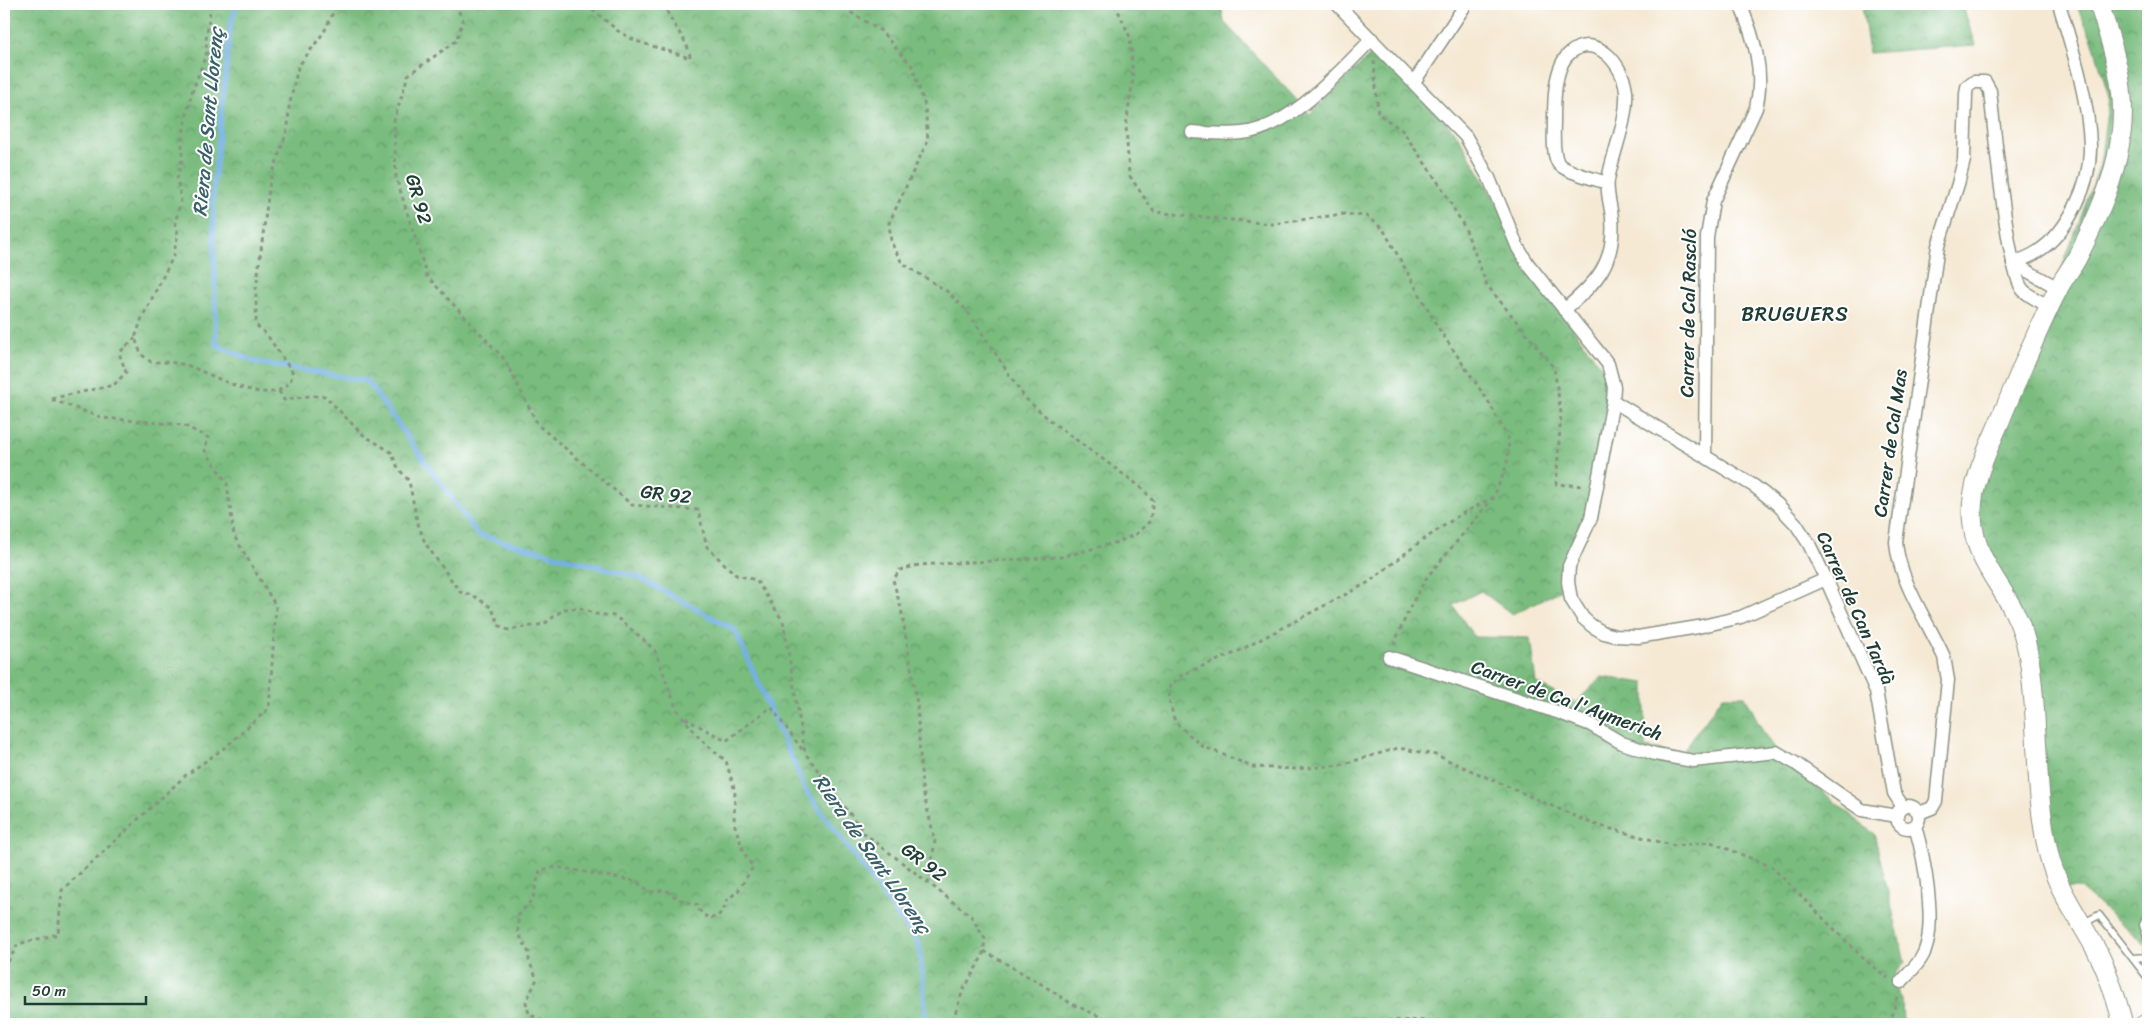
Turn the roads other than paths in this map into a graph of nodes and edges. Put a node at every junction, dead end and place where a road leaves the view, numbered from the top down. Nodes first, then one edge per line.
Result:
1 (1337, 4) edge
2 (1466, 4) edge
3 (1740, 4) edge
4 (2058, 4) edge
5 (2091, 4) edge
6 (2099, 4) edge
7 (1372, 39) junction
8 (1414, 82) junction
9 (1192, 132) dead end
10 (1607, 183) junction
11 (2013, 263) junction
12 (2062, 280) junction
13 (2049, 306) junction
14 (1564, 310) junction
15 (1613, 401) junction
16 (1705, 456) junction
17 (1826, 579) junction
18 (1389, 657) road end
19 (1900, 812) junction
20 (1919, 813) junction
21 (1915, 826) junction
22 (2148, 914) edge
23 (2081, 925) junction
24 (2148, 940) edge
25 (2148, 947) edge
26 (2133, 958) junction
27 (2148, 978) edge
28 (1901, 982) road end
29 (2122, 1024) edge

1 - 7 street
2 - 8 street
3 - 16 street, Carrer de Cal Rascló
4 - 11 street
5 - 12 main road
6 - 12 main road
7 - 8 street
7 - 9 street
8 - 14 street
10 - 10 street
10 - 14 street
11 - 12 street
11 - 13 street
11 - 20 street, Carrer de Cal Mas
12 - 13 main road
13 - 23 main road
14 - 15 street
15 - 16 street, Carrer de Can Tardà
15 - 17 street
16 - 17 street, Carrer de Can Tardà
17 - 19 street, Carrer de Can Tardà
18 - 19 street, Carrer de Ca l'Aymerich
19 - 20 street
19 - 21 street
20 - 21 street
21 - 28 street
22 - 24 lane
23 - 26 lane
23 - 29 main road
25 - 26 lane
26 - 27 lane

